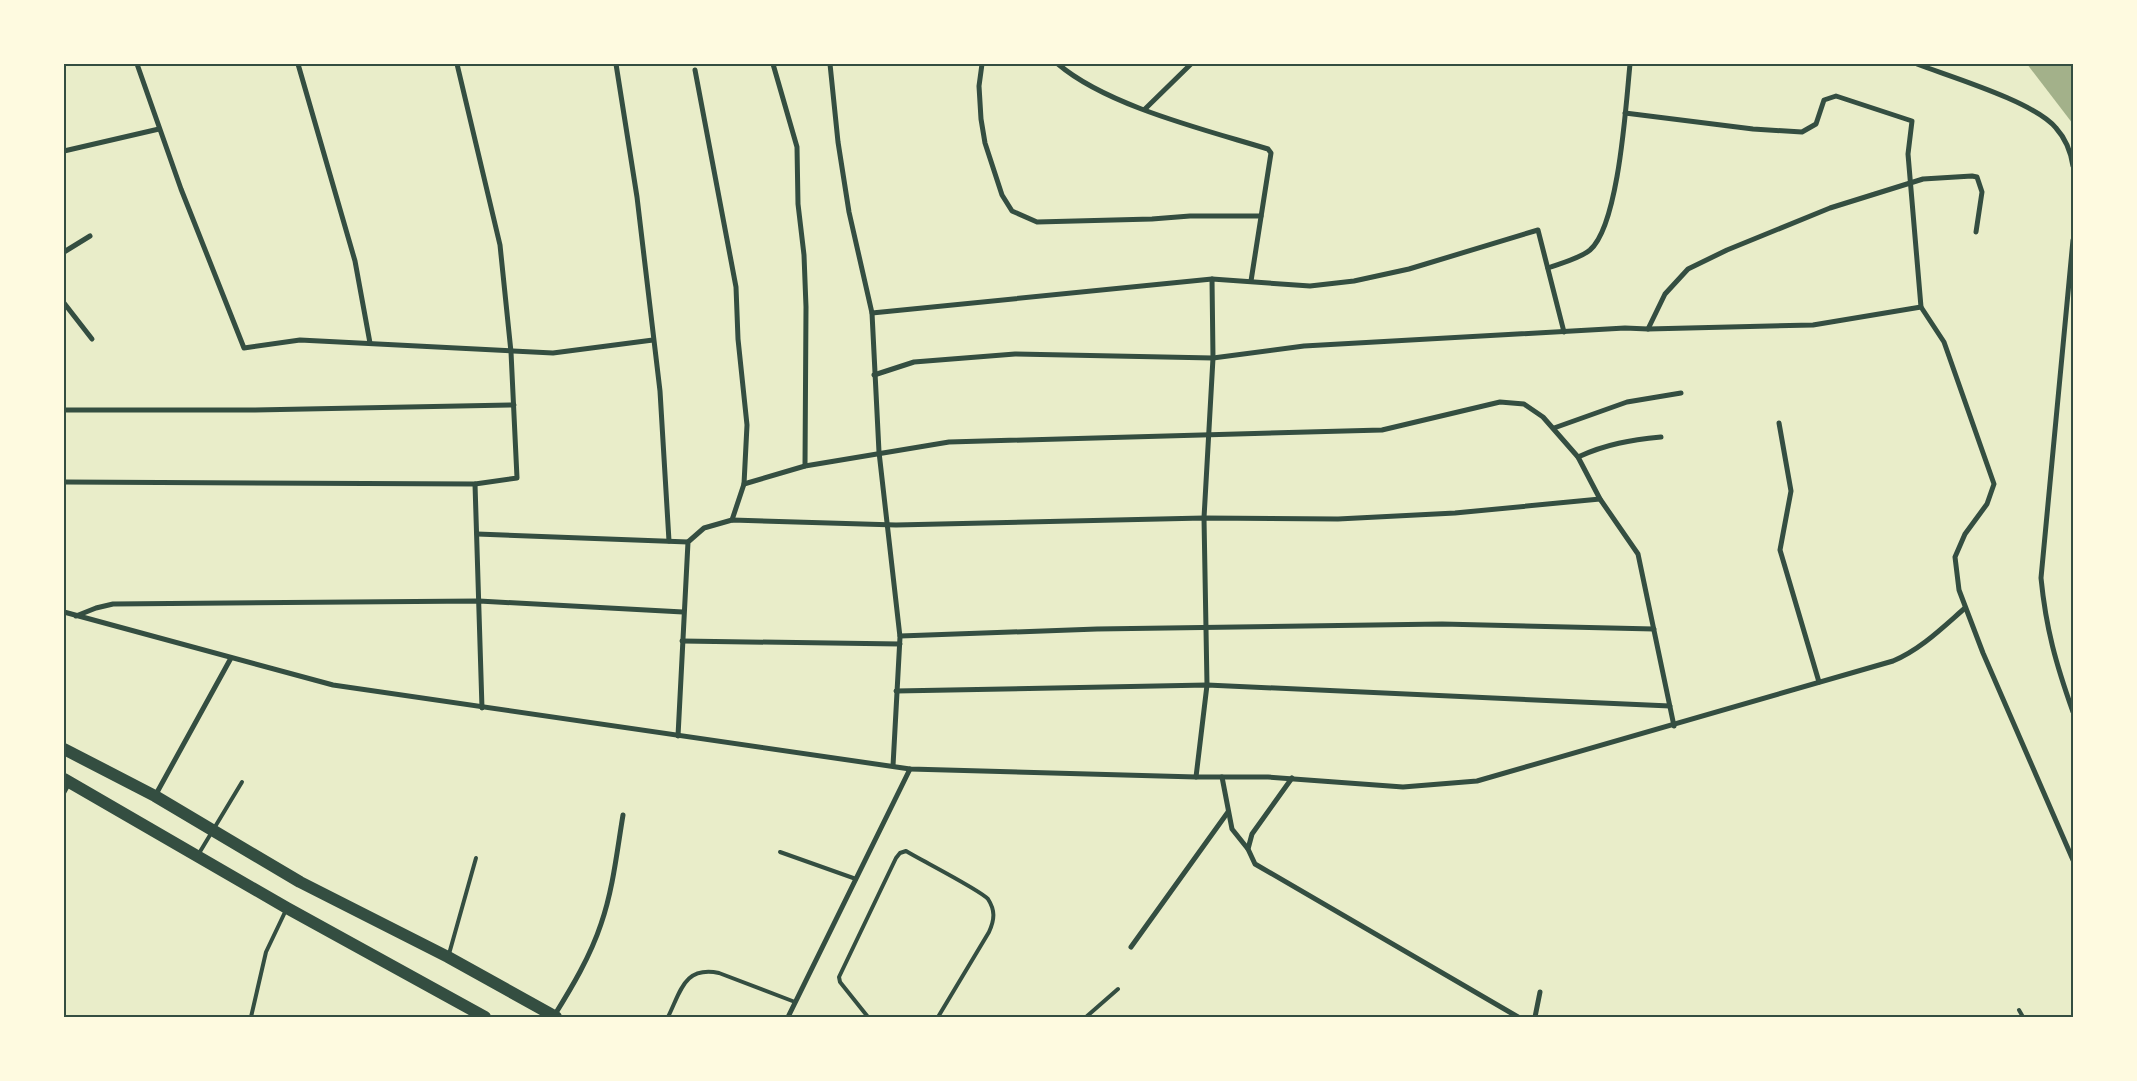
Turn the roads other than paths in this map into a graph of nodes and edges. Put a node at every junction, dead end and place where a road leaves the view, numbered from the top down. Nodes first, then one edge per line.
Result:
1 (137, 64) edge
2 (298, 64) edge
3 (457, 64) edge
4 (616, 64) edge
5 (774, 64) edge
6 (830, 64) edge
7 (982, 64) edge
8 (1058, 64) edge
9 (1191, 64) edge
10 (1630, 64) edge
11 (1917, 64) edge
12 (695, 70) dead end
13 (1145, 109) junction
14 (1625, 112) junction
15 (159, 130) junction
16 (64, 151) edge
17 (2073, 166) edge
18 (1909, 183) junction
19 (1261, 216) junction
20 (1976, 232) dead end
21 (90, 236) dead end
22 (2073, 240) edge
23 (64, 252) edge
24 (1548, 268) junction
25 (1212, 279) junction
26 (1251, 280) junction
27 (64, 303) edge
28 (1921, 307) junction
29 (872, 313) junction
30 (1648, 330) junction
31 (1564, 332) junction
32 (92, 339) dead end
33 (654, 340) junction
34 (370, 344) junction
35 (510, 352) junction
36 (1213, 358) junction
37 (874, 375) junction
38 (1681, 393) dead end
39 (514, 405) junction
40 (64, 410) edge
41 (1779, 423) dead end
42 (1554, 428) junction
43 (1207, 436) junction
44 (1661, 437) dead end
45 (879, 452) junction
46 (1578, 457) junction
47 (805, 466) junction
48 (64, 482) edge
49 (475, 484) junction
50 (744, 484) junction
51 (1600, 499) junction
52 (1204, 518) junction
53 (732, 520) junction
54 (888, 525) junction
55 (477, 534) junction
56 (669, 541) junction
57 (688, 542) junction
58 (479, 601) junction
59 (1965, 608) junction
60 (64, 612) edge
61 (683, 612) junction
62 (75, 616) junction
63 (1205, 627) junction
64 (1654, 629) junction
65 (900, 636) junction
66 (682, 641) junction
67 (900, 644) junction
68 (231, 658) junction
69 (1819, 682) junction
70 (1206, 685) junction
71 (896, 691) junction
72 (1670, 706) junction
73 (482, 708) junction
74 (2073, 712) edge
75 (1674, 726) junction
76 (678, 736) junction
77 (64, 749) edge
78 (893, 766) junction
79 (910, 769) junction
80 (1196, 777) junction
81 (1222, 777) junction
82 (1292, 778) junction
83 (242, 782) dead end
84 (66, 785) edge
85 (155, 796) junction
86 (1228, 812) junction
87 (623, 815) dead end
88 (214, 831) junction
89 (1248, 849) junction
90 (780, 852) dead end
91 (197, 856) junction
92 (476, 858) dead end
93 (2073, 860) edge
94 (856, 879) junction
95 (287, 908) junction
96 (1131, 947) dead end
97 (448, 957) junction
98 (1118, 989) dead end
99 (1540, 992) dead end
100 (795, 1002) junction
101 (2019, 1010) dead end
102 (251, 1017) edge
103 (485, 1017) edge
104 (555, 1017) edge
105 (668, 1017) edge
106 (788, 1017) edge
107 (868, 1017) edge
108 (938, 1017) edge
109 (1086, 1017) edge
110 (1518, 1017) edge
111 (1535, 1017) edge
112 (2023, 1017) edge

1 - 15 street
2 - 34 street
3 - 35 street
4 - 33 street
5 - 47 street
6 - 29 street
7 - 19 street
8 - 13 street
9 - 13 street
10 - 14 street
11 - 17 street
12 - 50 street
13 - 19 street
14 - 18 street
14 - 24 street
15 - 16 street
15 - 34 street
18 - 20 street
18 - 28 street
18 - 30 street
19 - 26 street
21 - 23 street
22 - 74 street
24 - 26 street
24 - 31 street
25 - 26 street
25 - 29 street
25 - 36 street
27 - 32 street
28 - 30 street
28 - 59 street
29 - 37 street
30 - 31 street
31 - 36 street
33 - 35 street
33 - 56 street
34 - 35 street
35 - 39 street
36 - 37 street
36 - 43 street
37 - 45 street
38 - 42 street
39 - 40 street
39 - 49 street
41 - 69 street
42 - 43 street
42 - 46 street
43 - 45 street
43 - 52 street
44 - 46 street
45 - 47 street
45 - 54 street
46 - 51 street
47 - 50 street
48 - 49 street
49 - 55 street
50 - 53 street
51 - 52 street
51 - 64 street
52 - 54 street
52 - 63 street
53 - 54 street
53 - 57 street
54 - 65 street
55 - 56 street
55 - 58 street
56 - 57 street
57 - 61 street
58 - 61 street
58 - 62 street
58 - 73 street
59 - 69 street
59 - 93 street
60 - 62 street
61 - 66 street
62 - 68 street
63 - 64 street
63 - 65 street
63 - 70 street
64 - 72 street
65 - 67 street
66 - 67 street
66 - 76 street
67 - 71 street
68 - 73 street
68 - 85 street
69 - 75 street
70 - 71 street
70 - 72 street
70 - 80 street
71 - 78 street
72 - 75 street
73 - 76 street
75 - 82 street
76 - 78 street
77 - 85 main road
78 - 79 street
79 - 80 street
79 - 94 street
80 - 81 street
81 - 82 street
81 - 86 street
82 - 89 street
83 - 88 lane
84 - 91 main road
85 - 88 main road
86 - 89 street
86 - 96 street
87 - 104 street
88 - 91 lane
88 - 97 main road
89 - 110 street
90 - 94 lane
91 - 95 main road
92 - 97 lane
94 - 100 street
95 - 102 lane
95 - 103 main road
97 - 104 main road
98 - 109 lane
99 - 111 street
100 - 105 lane
100 - 106 street
101 - 112 lane
107 - 108 lane

